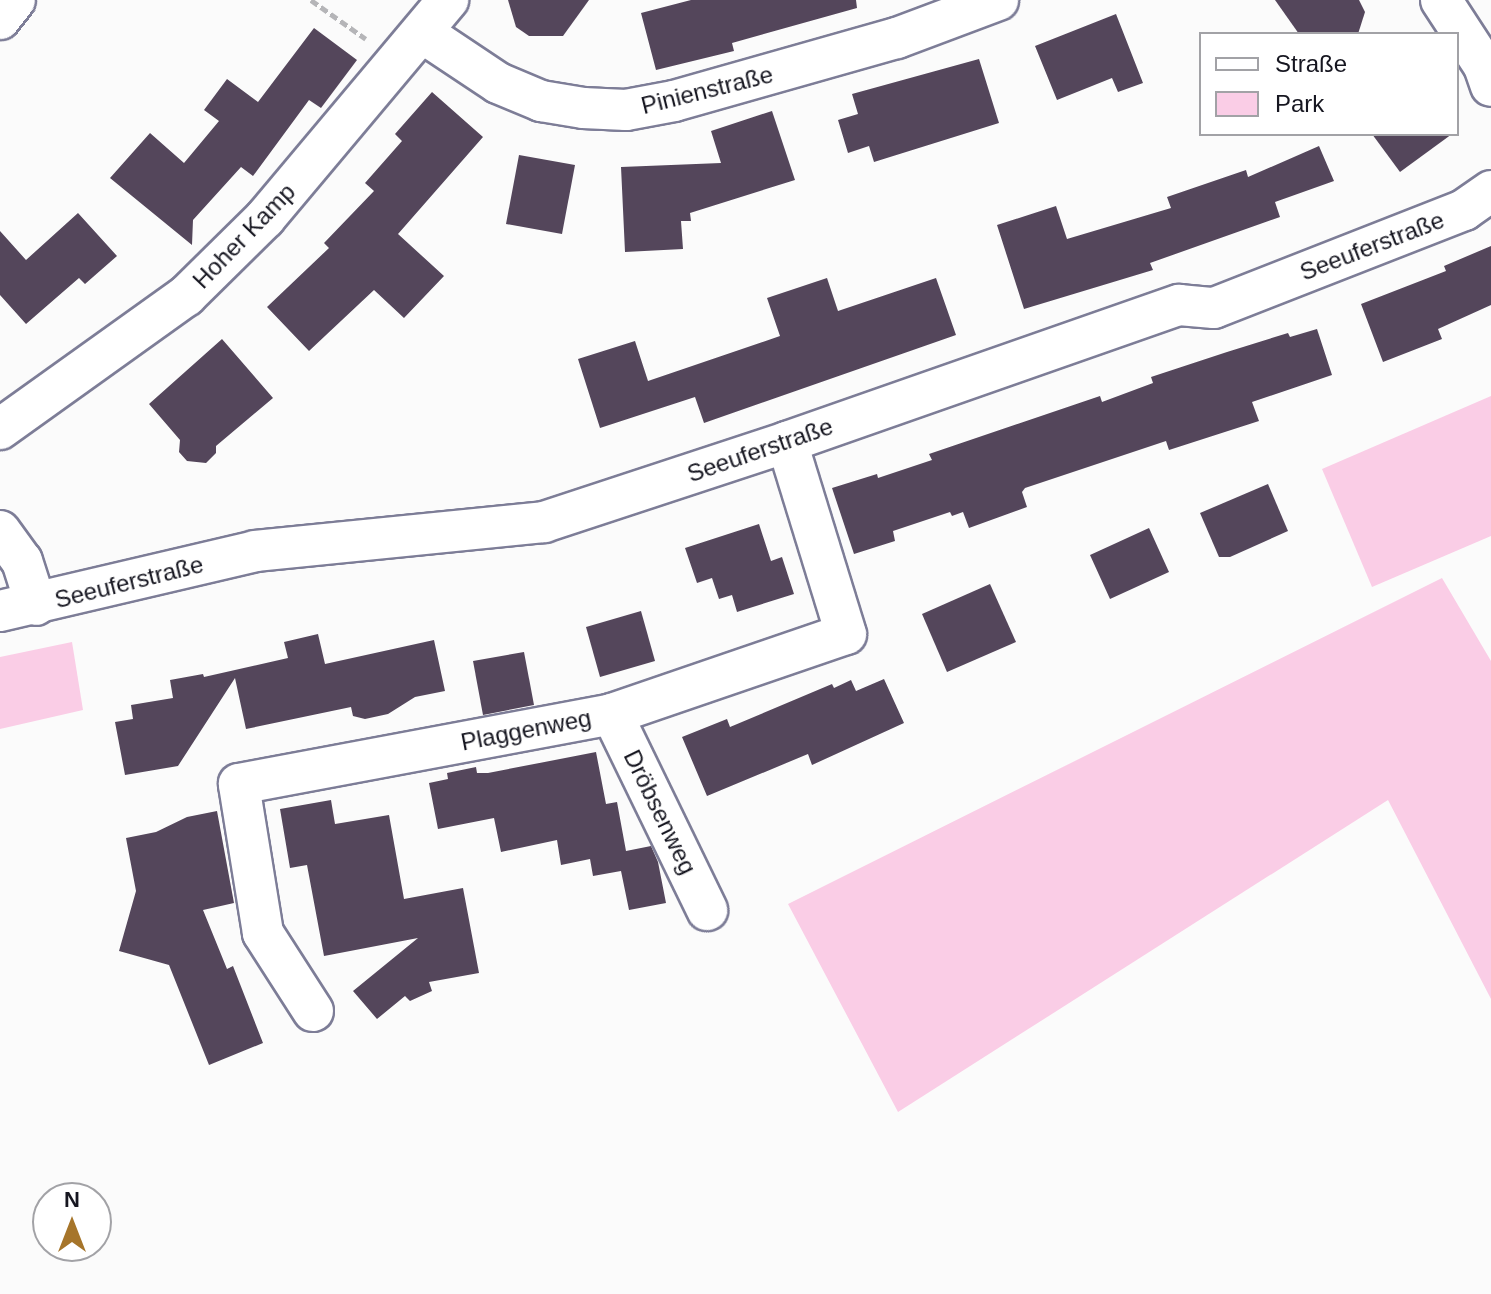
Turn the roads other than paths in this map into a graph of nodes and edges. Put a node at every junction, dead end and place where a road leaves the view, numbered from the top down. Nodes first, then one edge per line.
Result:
1 (15, 0) edge
2 (448, 0) edge
3 (998, 0) edge
4 (1441, 0) edge
5 (0, 19) edge
6 (410, 47) junction
7 (1489, 72) edge
8 (1491, 191) edge
9 (0, 429) edge
10 (787, 442) junction
11 (0, 531) edge
12 (18, 608) edge
13 (612, 714) junction
14 (707, 910) dead end
15 (313, 1011) dead end

1 - 5 street
2 - 6 street, Hoher Kamp
3 - 6 street, Pinienstraße
4 - 7 street
6 - 9 street, Hoher Kamp
8 - 10 street, Seeuferstraße
10 - 12 street, Seeuferstraße
10 - 13 street, Plaggenweg
11 - 12 street
13 - 14 street, Dröbsenweg
13 - 15 street, Plaggenweg

